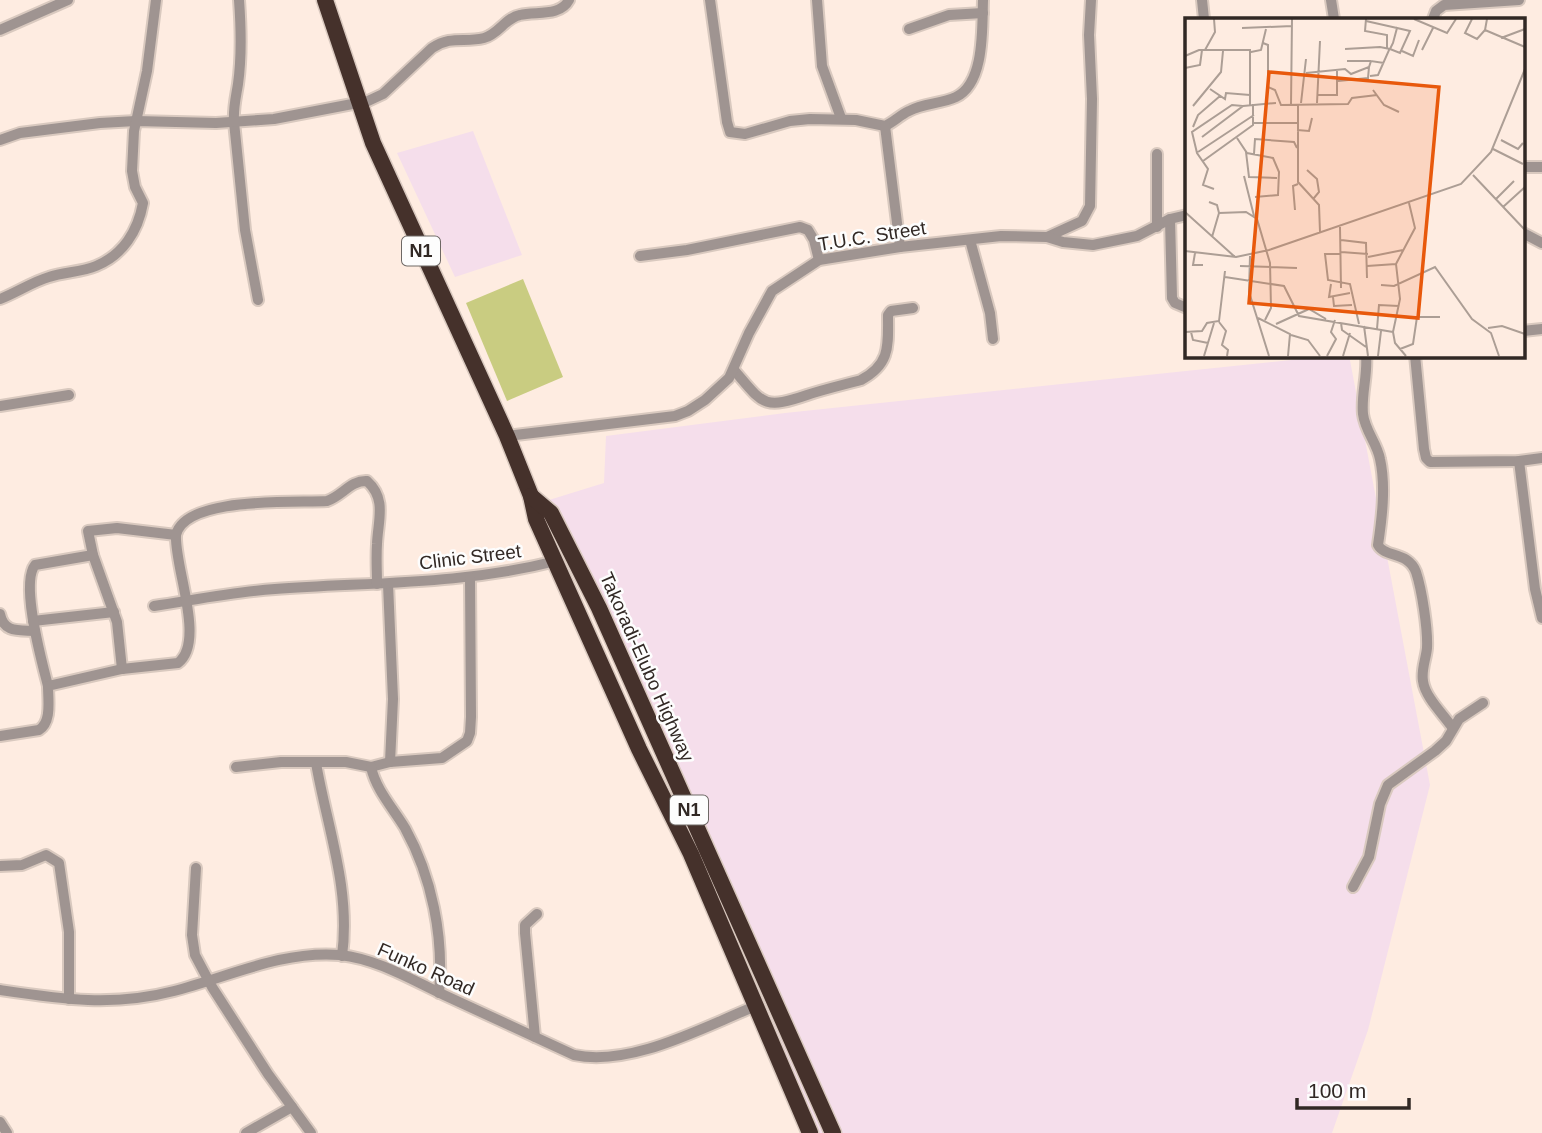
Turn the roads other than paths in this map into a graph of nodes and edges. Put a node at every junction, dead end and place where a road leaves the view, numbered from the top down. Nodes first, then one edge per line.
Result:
1 (68, 0) edge
2 (156, 0) edge
3 (239, 0) edge
4 (325, 0) edge
5 (569, 0) edge
6 (710, 0) edge
7 (817, 0) edge
8 (984, 0) edge
9 (1091, 0) edge
10 (1202, 0) edge
11 (1331, 0) edge
12 (1520, 0) edge
13 (1467, 2) edge
14 (983, 13) junction
15 (1204, 18) edge
16 (1334, 18) edge
17 (1433, 18) edge
18 (909, 29) dead end
19 (0, 30) edge
20 (359, 103) junction
21 (841, 118) junction
22 (136, 121) junction
23 (233, 122) junction
24 (886, 126) junction
25 (0, 140) edge
26 (1157, 154) dead end
27 (1524, 167) edge
28 (1542, 167) edge
29 (1185, 215) edge
30 (1170, 219) junction
31 (1157, 227) junction
32 (1524, 234) edge
33 (1047, 237) junction
34 (970, 240) junction
35 (1542, 243) edge
36 (900, 247) junction
37 (640, 256) dead end
38 (819, 260) junction
39 (0, 299) edge
40 (258, 300) dead end
41 (1185, 307) edge
42 (913, 308) dead end
43 (1542, 329) edge
44 (1524, 331) edge
45 (993, 340) dead end
46 (1366, 357) edge
47 (1415, 357) edge
48 (734, 370) junction
49 (69, 395) dead end
50 (0, 406) edge
51 (507, 436) junction
52 (1542, 458) edge
53 (1519, 461) junction
54 (531, 496) junction
55 (176, 535) junction
56 (93, 555) junction
57 (556, 561) junction
58 (470, 578) junction
59 (383, 584) junction
60 (187, 601) junction
61 (154, 606) dead end
62 (114, 612) junction
63 (0, 614) edge
64 (1542, 618) edge
65 (34, 626) junction
66 (122, 669) junction
67 (48, 686) junction
68 (1483, 703) dead end
69 (1452, 727) junction
70 (0, 736) edge
71 (316, 762) junction
72 (390, 762) junction
73 (236, 767) dead end
74 (371, 767) junction
75 (0, 866) edge
76 (197, 868) dead end
77 (1353, 887) dead end
78 (537, 914) dead end
79 (342, 956) junction
80 (209, 980) junction
81 (0, 990) edge
82 (439, 993) junction
83 (69, 999) junction
84 (756, 1006) junction
85 (535, 1037) junction
86 (292, 1107) junction
87 (0, 1122) edge
88 (7, 1133) edge
89 (246, 1133) edge
90 (311, 1133) edge
91 (810, 1133) edge
92 (833, 1133) edge

1 - 19 street
2 - 22 street
3 - 23 street
4 - 20 highway, Takoradi-Elubo Highway / N1
5 - 20 street
6 - 21 street
7 - 21 street
8 - 14 street
9 - 33 street
10 - 15 street
11 - 16 street
12 - 13 street
13 - 17 street
14 - 18 street
14 - 24 street
20 - 23 street
20 - 51 highway, Takoradi-Elubo Highway / N1
21 - 24 street
22 - 23 street
22 - 25 street
22 - 39 street
23 - 40 street
24 - 36 street
26 - 31 street
27 - 28 street
29 - 30 street, T.U.C. Street
30 - 31 street, T.U.C. Street
30 - 41 street
31 - 33 street, T.U.C. Street
32 - 35 street
33 - 34 street, T.U.C. Street
34 - 36 street, T.U.C. Street
34 - 45 street
36 - 38 street, T.U.C. Street
37 - 38 street
38 - 48 street, T.U.C. Street
42 - 48 street
43 - 44 street
46 - 69 street
47 - 53 street
48 - 51 street, T.U.C. Street
49 - 50 street
51 - 54 highway, Takoradi-Elubo Highway / N1
52 - 53 street
53 - 64 street
54 - 57 highway, Takoradi-Elubo Highway / N1
54 - 92 highway, Takoradi-Elubo Highway / N1
55 - 56 street
55 - 59 street
55 - 60 street
56 - 62 street
56 - 65 street
57 - 58 street, Clinic Street
57 - 84 highway, Takoradi-Elubo Highway / N1
58 - 59 street, Clinic Street
58 - 72 street
59 - 60 street, Clinic Street
59 - 72 street
60 - 61 street, Clinic Street
60 - 66 street
62 - 65 street
62 - 66 street
63 - 65 street
65 - 67 street
66 - 67 street
67 - 70 street
68 - 69 street
69 - 77 street
71 - 73 street
71 - 74 street
71 - 79 street
72 - 74 street
74 - 82 street
75 - 83 street
76 - 80 street
78 - 85 street
79 - 80 street, Funko Road
79 - 82 street, Funko Road
80 - 83 street, Funko Road
80 - 86 street
81 - 83 street, Funko Road
82 - 85 street, Funko Road
84 - 85 street, Funko Road
84 - 91 highway, Takoradi-Elubo Highway / N1
86 - 89 street
86 - 90 street
87 - 88 street

